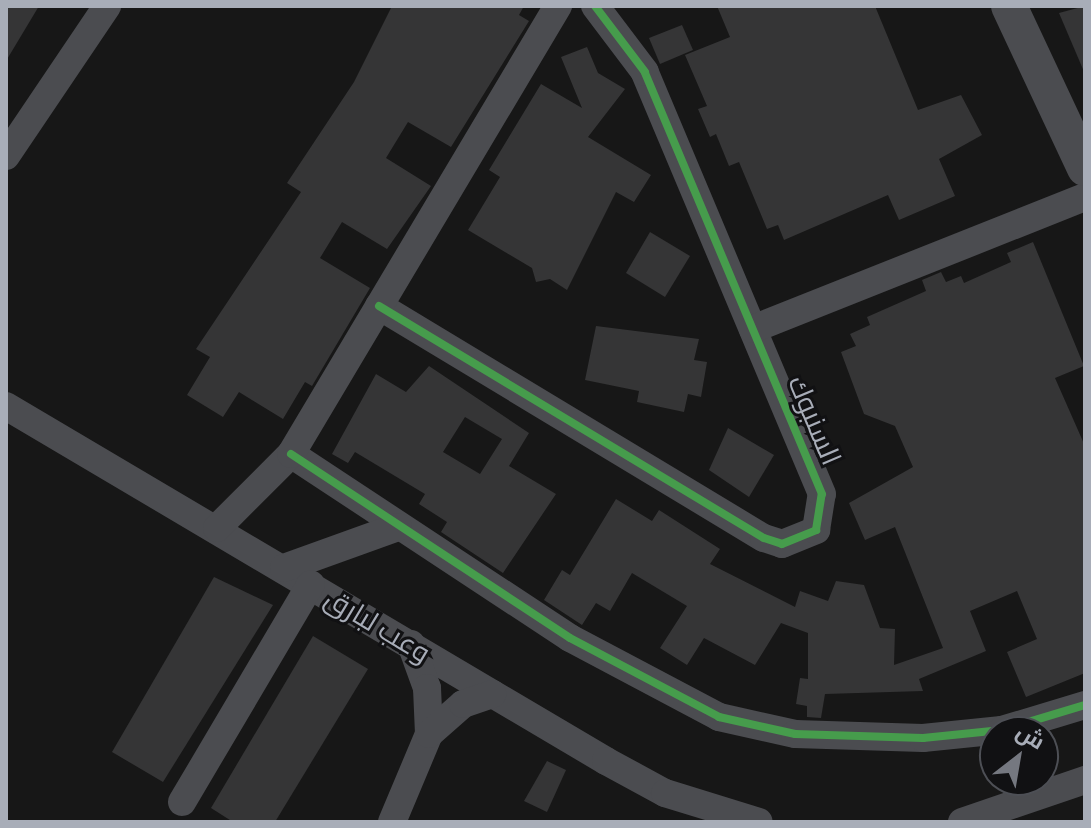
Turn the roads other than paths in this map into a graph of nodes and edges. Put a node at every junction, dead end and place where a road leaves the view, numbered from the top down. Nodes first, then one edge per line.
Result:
1 (107, 6) edge
2 (558, 6) edge
3 (595, 6) edge
4 (1009, 6) edge
5 (6, 156) edge
6 (1085, 168) edge
7 (1085, 197) edge
8 (379, 306) junction
9 (753, 329) junction
10 (6, 406) edge
11 (291, 454) junction
12 (398, 527) junction
13 (217, 528) junction
14 (284, 568) junction
15 (311, 584) junction
16 (411, 644) junction
17 (492, 694) junction
18 (1085, 705) edge
19 (429, 734) junction
20 (1085, 780) edge
21 (182, 802) dead end
22 (392, 822) edge
23 (759, 822) edge
24 (964, 822) edge

1 - 5 street
2 - 8 street
3 - 9 street, السنبوك
4 - 6 street
7 - 9 street
8 - 9 street, السنبوك
8 - 11 street
10 - 13 street, وعب لبارق
11 - 12 street
11 - 13 street
12 - 14 street
12 - 18 street
13 - 14 street, وعب لبارق
14 - 15 street, وعب لبارق
15 - 16 street, وعب لبارق
15 - 21 street
16 - 17 street, وعب لبارق
16 - 19 street
17 - 19 street
17 - 23 street, وعب لبارق
19 - 22 street
20 - 24 street

